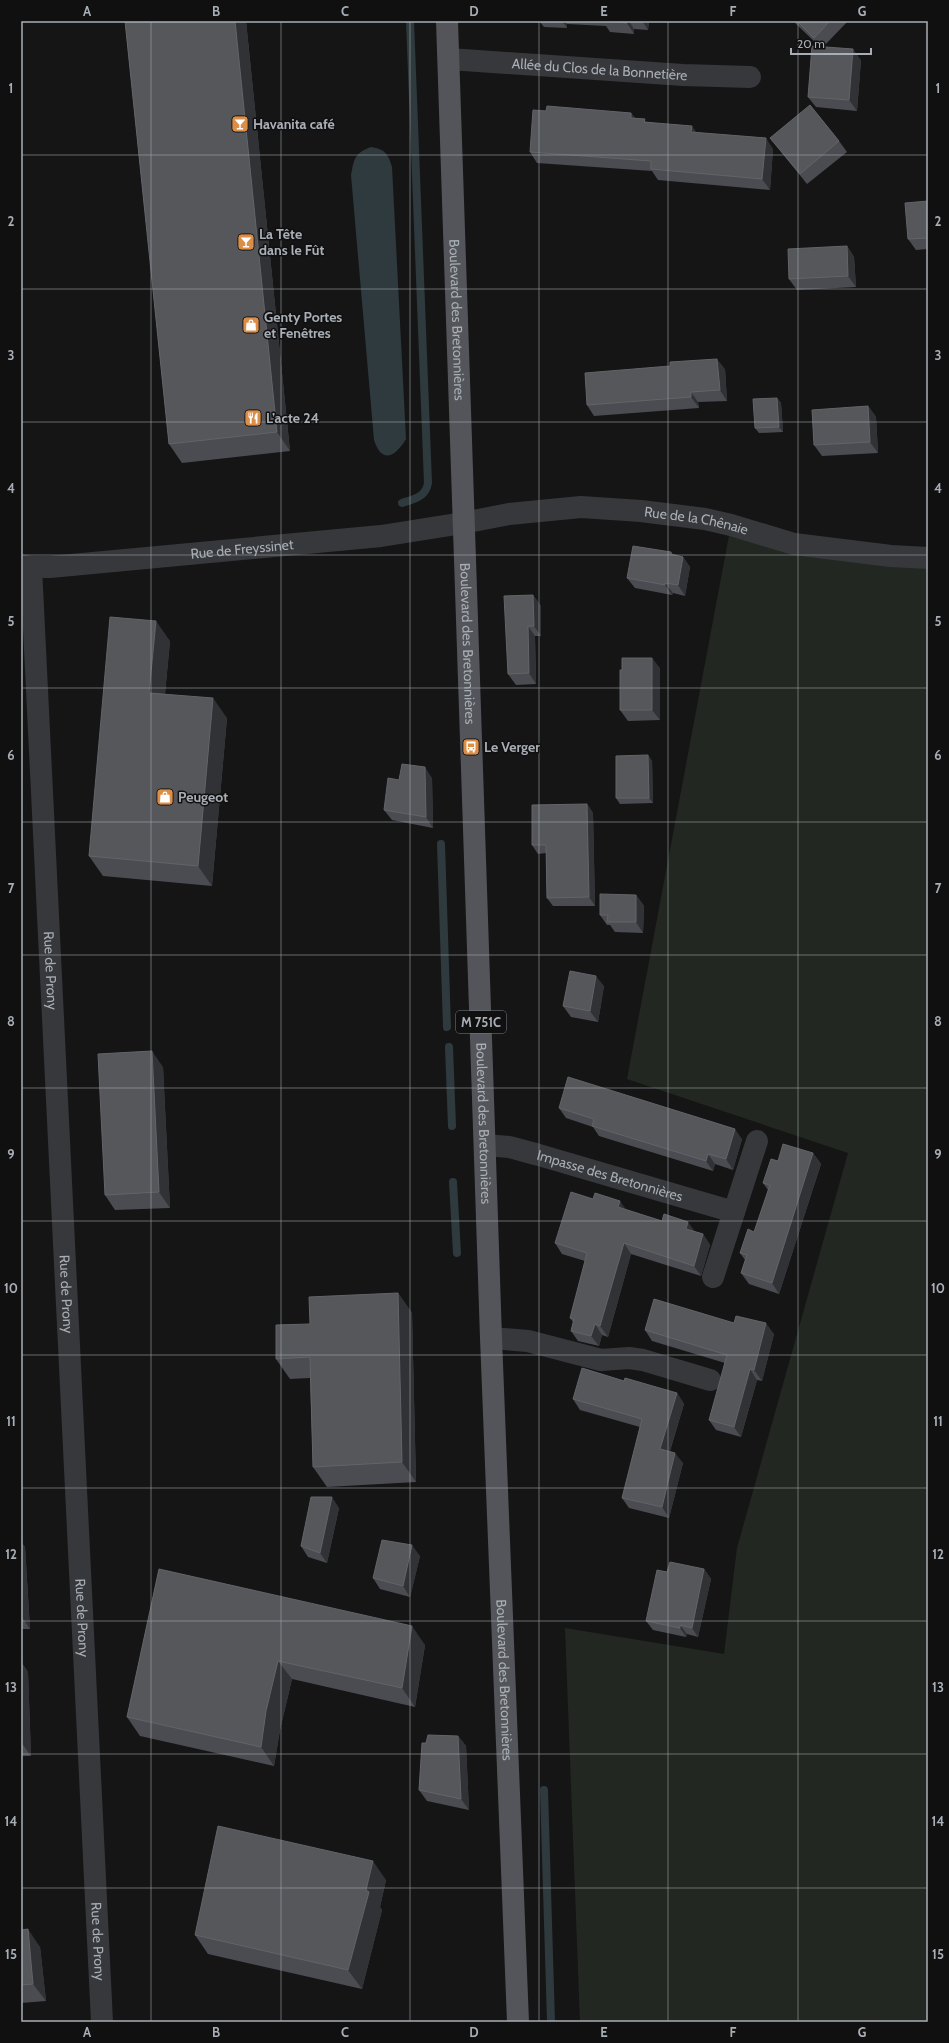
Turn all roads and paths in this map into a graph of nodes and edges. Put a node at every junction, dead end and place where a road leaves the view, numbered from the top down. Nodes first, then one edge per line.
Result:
1 (447, 21) edge
2 (449, 59) junction
3 (750, 77) dead end
4 (463, 523) junction
5 (928, 558) edge
6 (26, 566) edge
7 (756, 1141) dead end
8 (485, 1144) junction
9 (734, 1212) junction
10 (713, 1277) dead end
11 (491, 1338) junction
12 (710, 1380) dead end
13 (102, 2022) edge
14 (518, 2022) edge

1 - 2 main road, Boulevard des Bretonnières / M 751C
2 - 3 street, Allée du Clos de la Bonnetière
2 - 4 main road, Boulevard des Bretonnières / M 751C
4 - 5 street, Rue de la Chênaie
4 - 6 street, Rue de Freyssinet
4 - 8 main road, Boulevard des Bretonnières / M 751C
6 - 13 street, Rue de Prony
7 - 9 street
8 - 9 street, Impasse des Bretonnières
8 - 11 main road, Boulevard des Bretonnières / M 751C
9 - 10 street
11 - 12 street
11 - 14 main road, Boulevard des Bretonnières / M 751C

